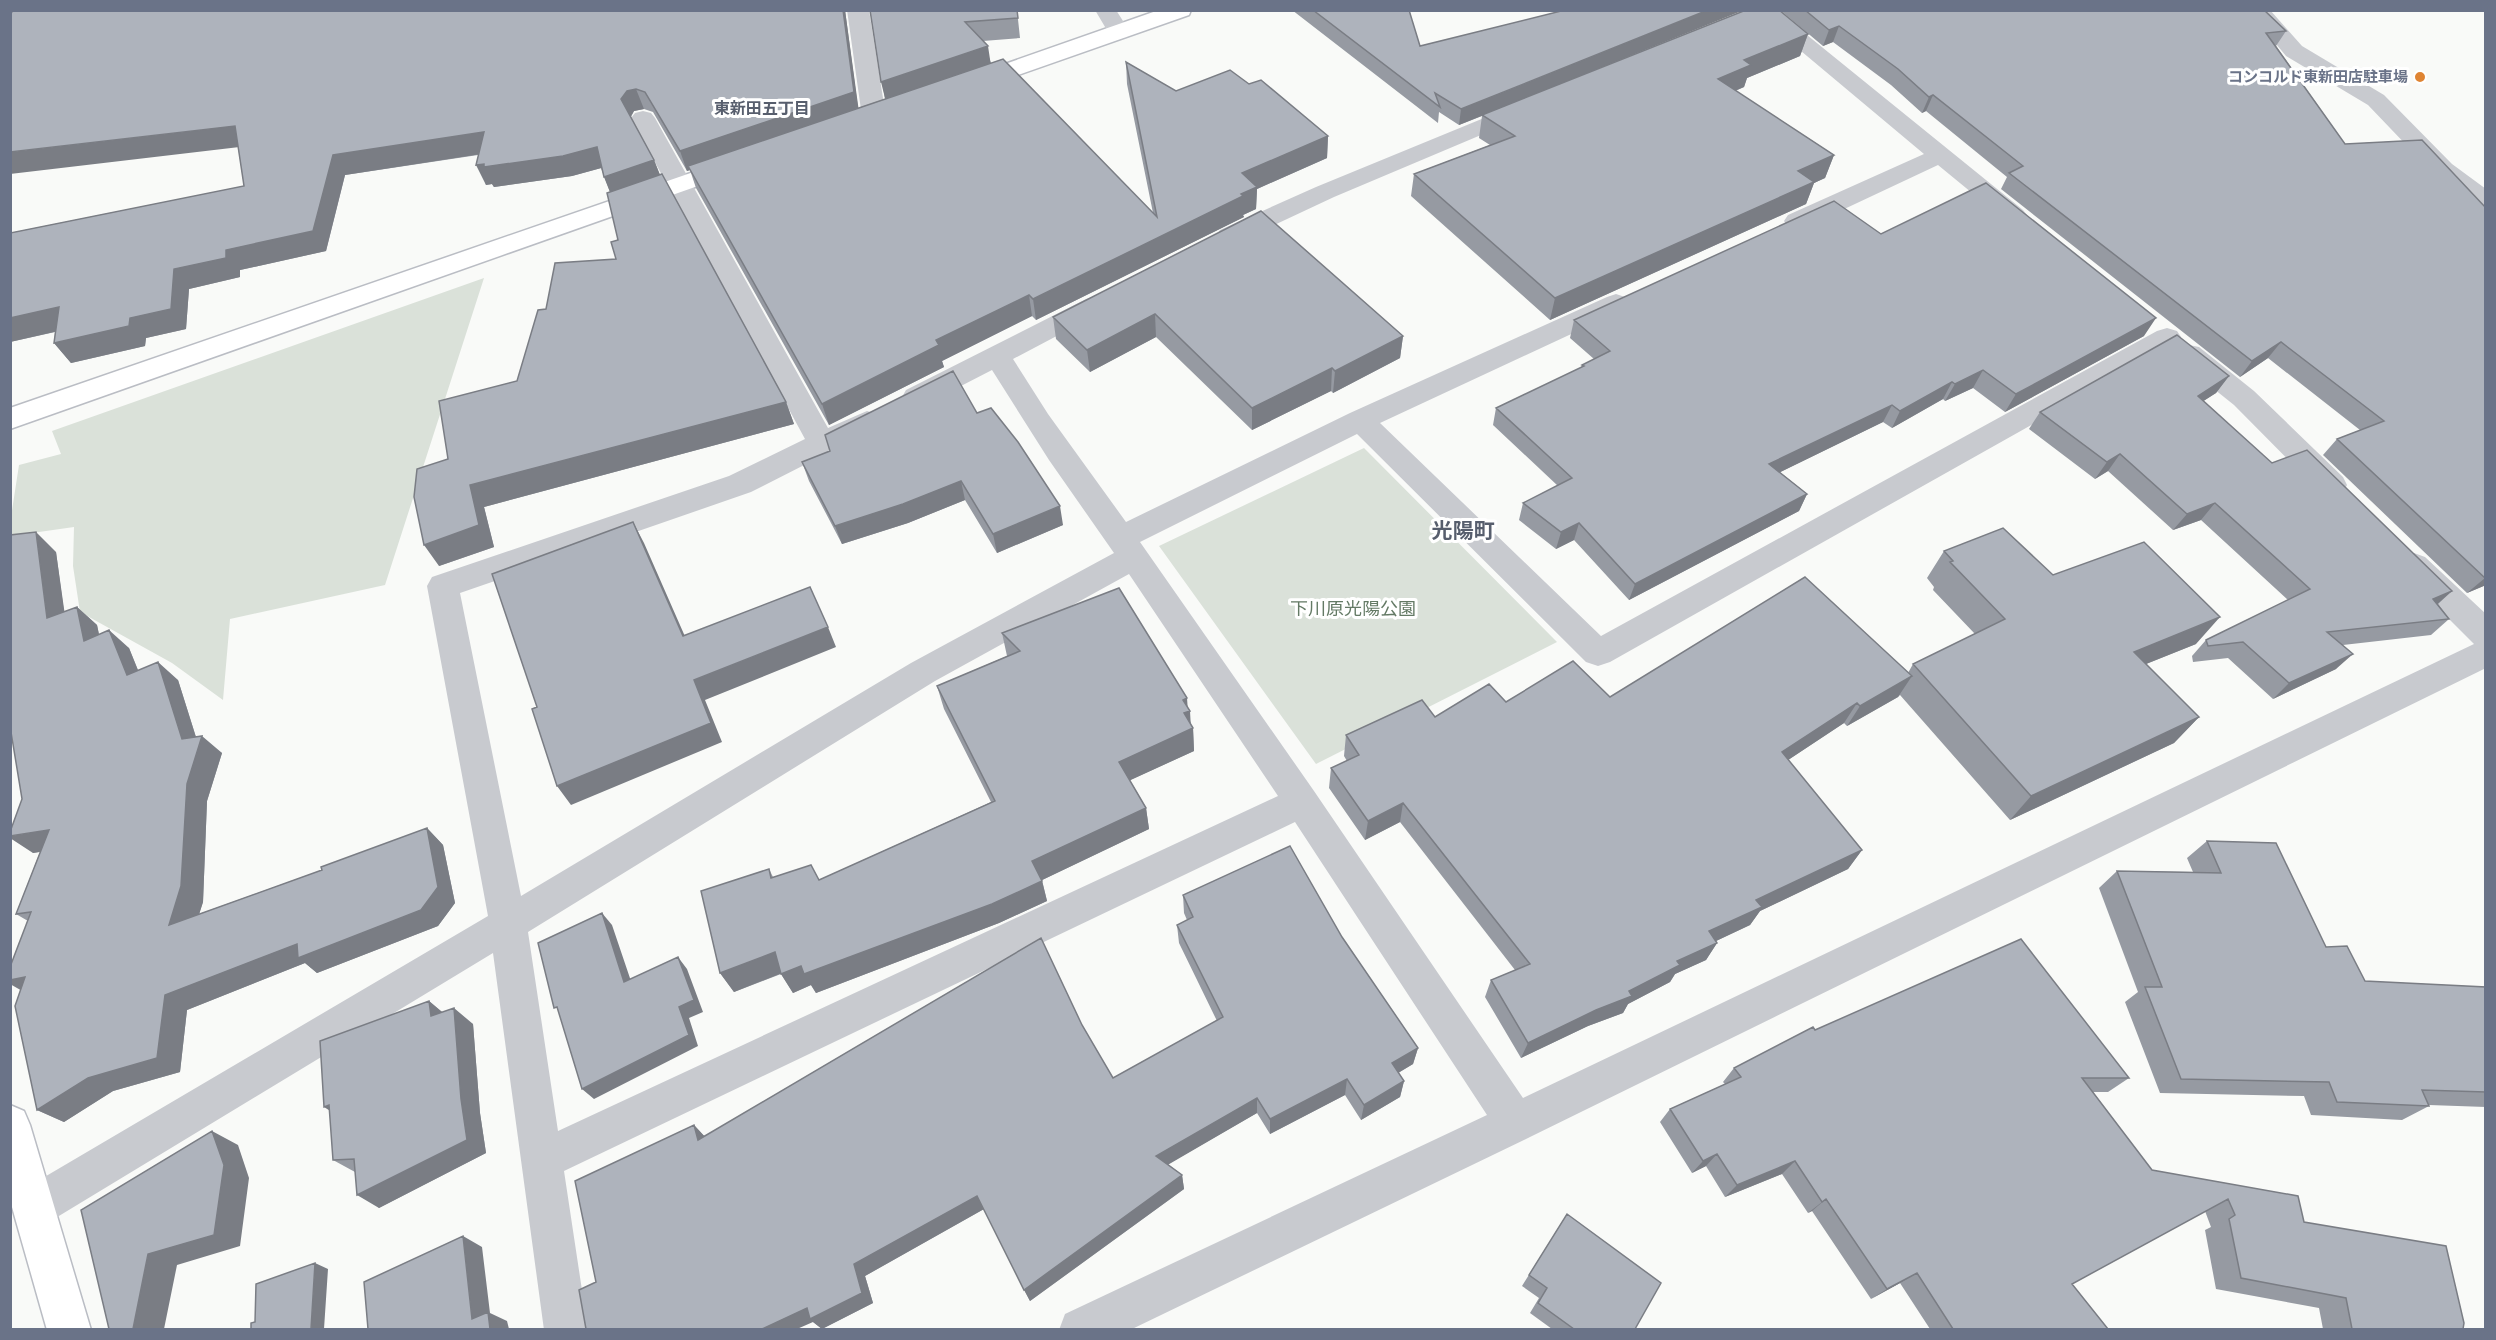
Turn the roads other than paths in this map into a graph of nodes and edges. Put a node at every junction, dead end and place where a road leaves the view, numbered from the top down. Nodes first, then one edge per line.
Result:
1 (858, 10) edge
2 (1105, 10) edge
3 (1181, 10) edge
4 (1763, 11) edge
5 (2259, 11) edge
6 (1732, 25) edge
7 (1119, 32) junction
8 (952, 90) edge
9 (1551, 97) edge
10 (875, 117) edge
11 (643, 118) dead end
12 (1939, 156) junction
13 (754, 158) edge
14 (677, 184) junction
15 (2486, 201) edge
16 (2031, 228) edge
17 (1776, 231) edge
18 (1209, 246) edge
19 (1124, 290) edge
20 (1644, 290) edge
21 (997, 356) junction
22 (10, 419) edge
23 (1360, 420) junction
24 (822, 444) junction
25 (2352, 504) edge
26 (2394, 545) edge
27 (1128, 547) junction
28 (2486, 635) edge
29 (2486, 653) edge
30 (1302, 802) junction
31 (508, 924) junction
32 (1516, 1123) junction
33 (10, 1125) edge
34 (542, 1160) junction
35 (34, 1207) junction
36 (69, 1329) edge
37 (566, 1329) edge
38 (1081, 1329) edge

1 - 10 street
2 - 7 street
3 - 7 street
4 - 6 street
4 - 12 street
5 - 15 street
7 - 8 street
9 - 18 street
11 - 14 street
12 - 16 street
12 - 17 street
13 - 14 street
14 - 22 street
14 - 24 street
19 - 21 street
20 - 23 street
21 - 24 street
21 - 27 street
23 - 25 street
23 - 27 street
24 - 31 street
26 - 28 street
27 - 30 street
27 - 31 street
29 - 32 street
30 - 32 street
30 - 34 street
31 - 34 street
31 - 35 street
32 - 38 street
33 - 35 street
34 - 37 street
35 - 36 street

